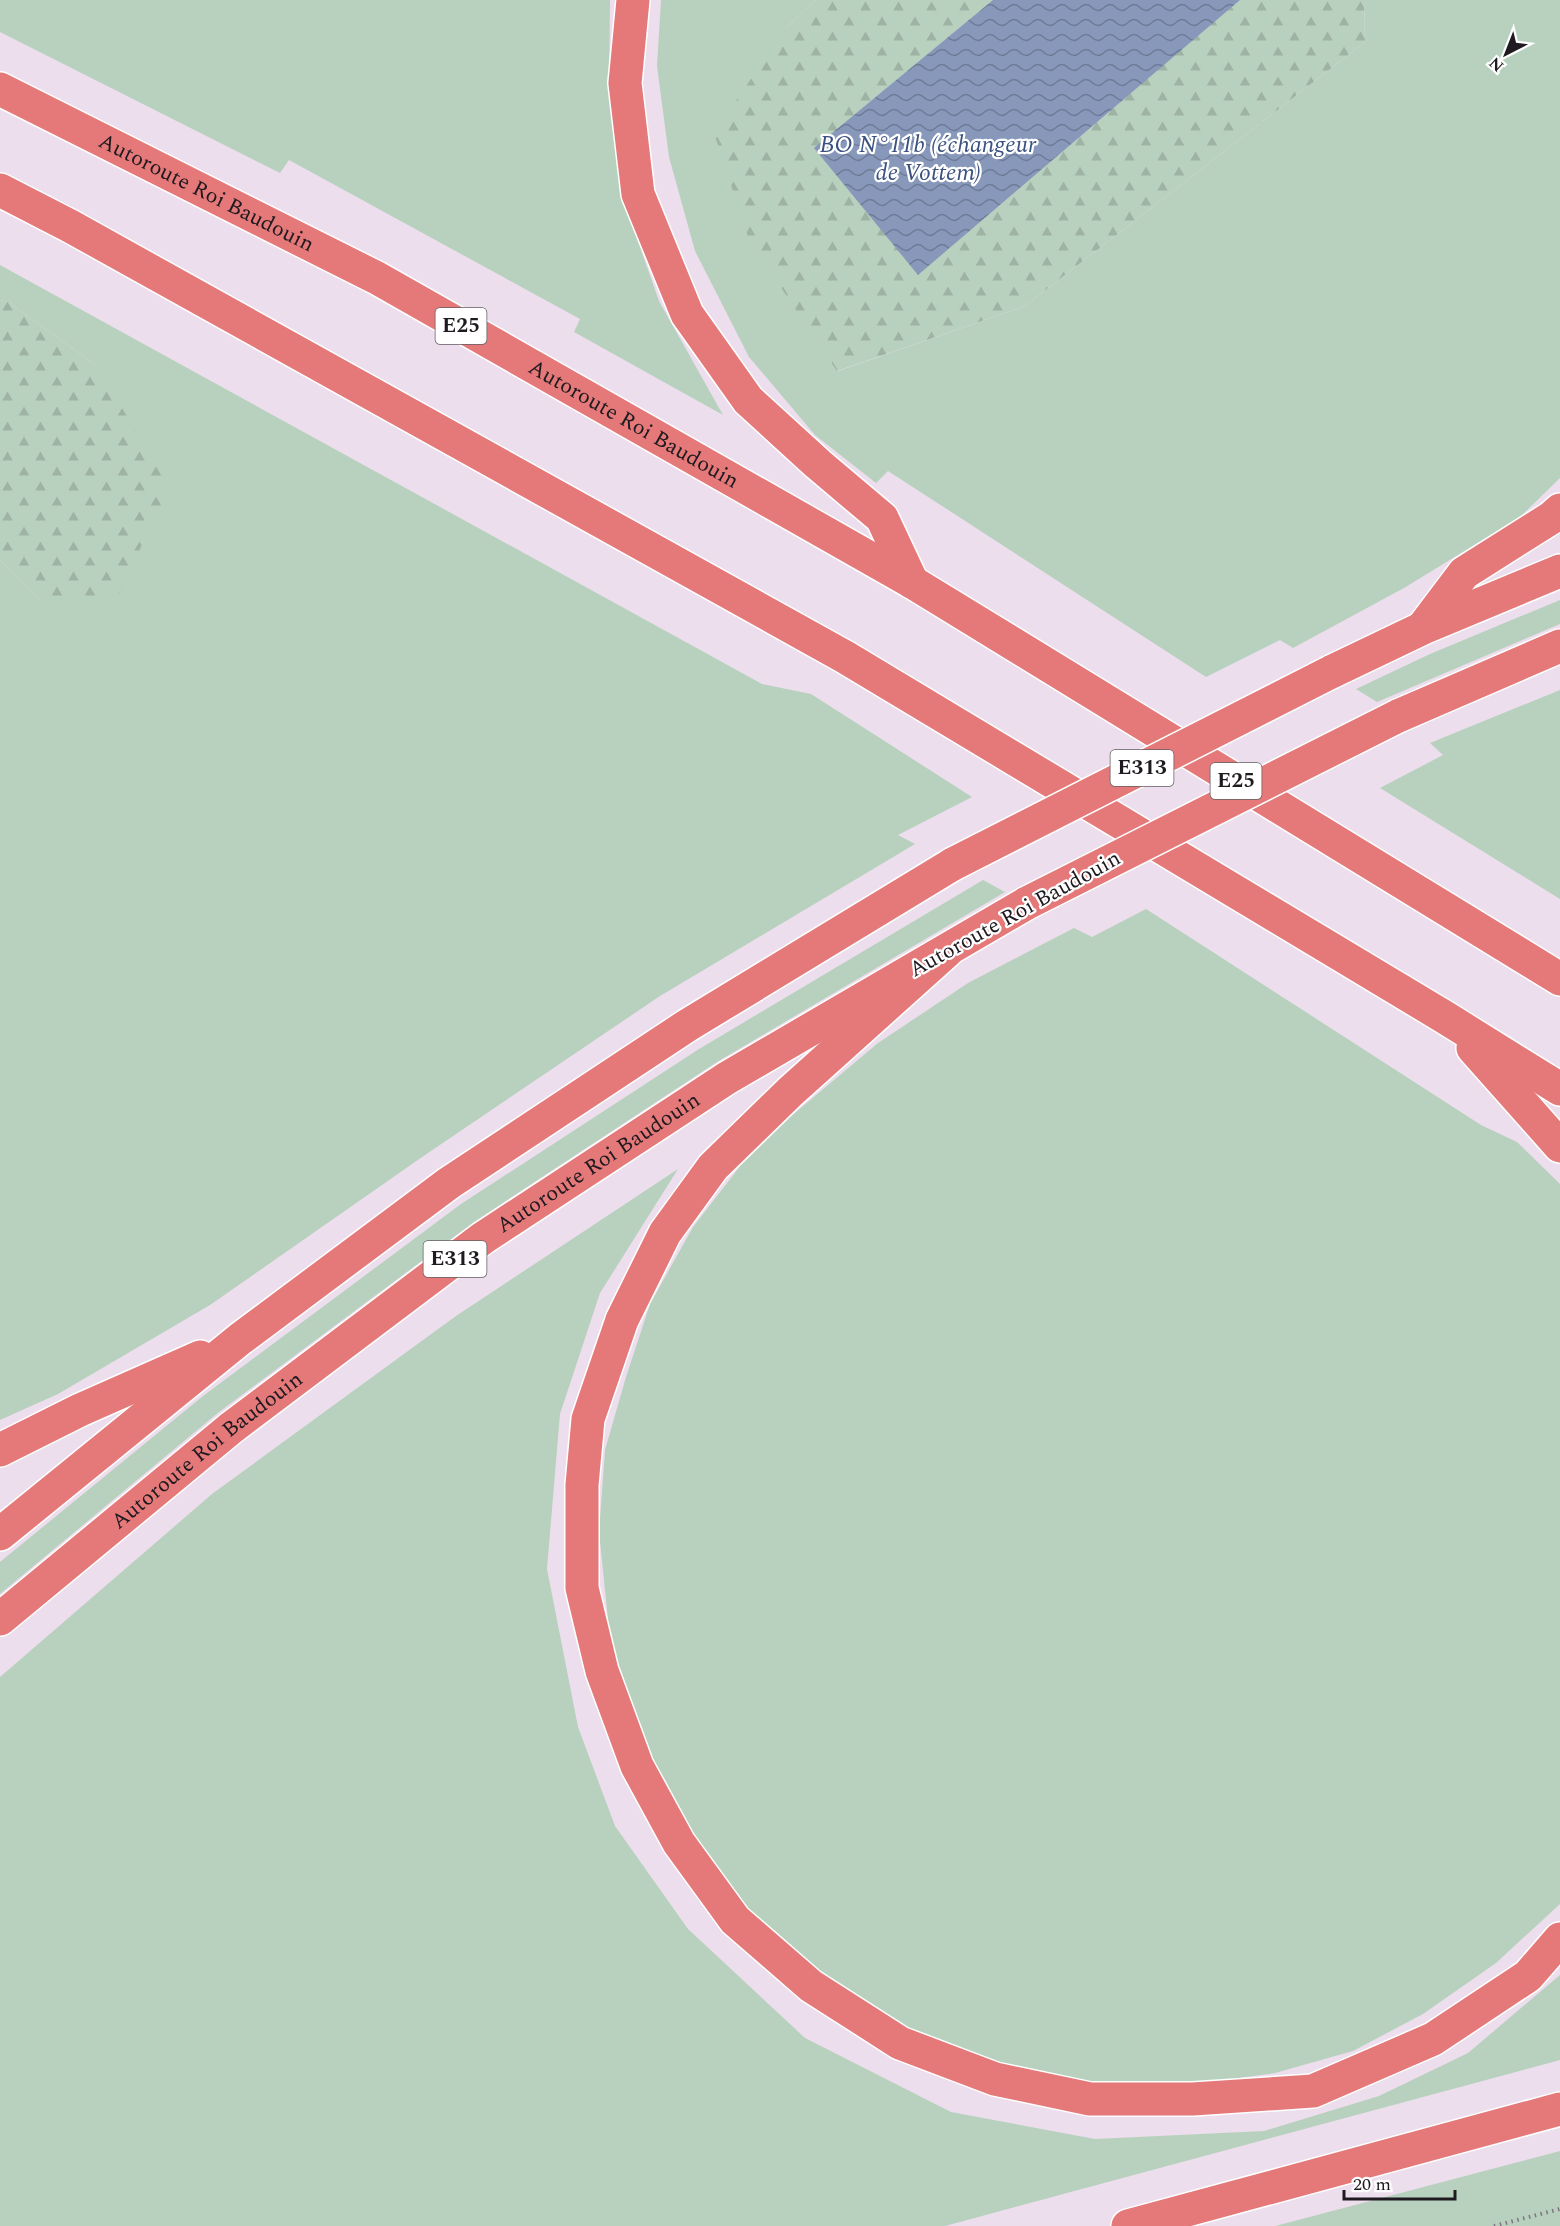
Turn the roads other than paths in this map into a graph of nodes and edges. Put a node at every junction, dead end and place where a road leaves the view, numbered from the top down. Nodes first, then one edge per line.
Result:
1 (633, 0) edge
2 (0, 89) edge
3 (0, 190) edge
4 (0, 212) edge
5 (70, 226) junction
6 (1560, 510) edge
7 (1560, 571) edge
8 (912, 582) junction
9 (1423, 628) junction
10 (1560, 646) edge
11 (947, 951) junction
12 (1560, 979) edge
13 (1446, 1017) junction
14 (1560, 1089) edge
15 (1560, 1146) edge
16 (240, 1339) junction
17 (0, 1450) edge
18 (0, 1534) edge
19 (0, 1619) edge
20 (1560, 1939) edge
21 (1560, 2109) edge
22 (1128, 2226) edge

1 - 8 highway
2 - 8 highway, Autoroute Roi Baudouin / E25
3 - 5 highway
4 - 5 highway
5 - 13 highway
6 - 9 highway
7 - 9 highway, E313
8 - 12 highway, Autoroute Roi Baudouin / E25
9 - 16 highway, E313, bridge
10 - 11 highway, Autoroute Roi Baudouin / E313, bridge
11 - 19 highway, Autoroute Roi Baudouin / E313
11 - 20 highway
13 - 14 highway
13 - 15 highway
16 - 17 highway
16 - 18 highway, E313
21 - 22 highway

